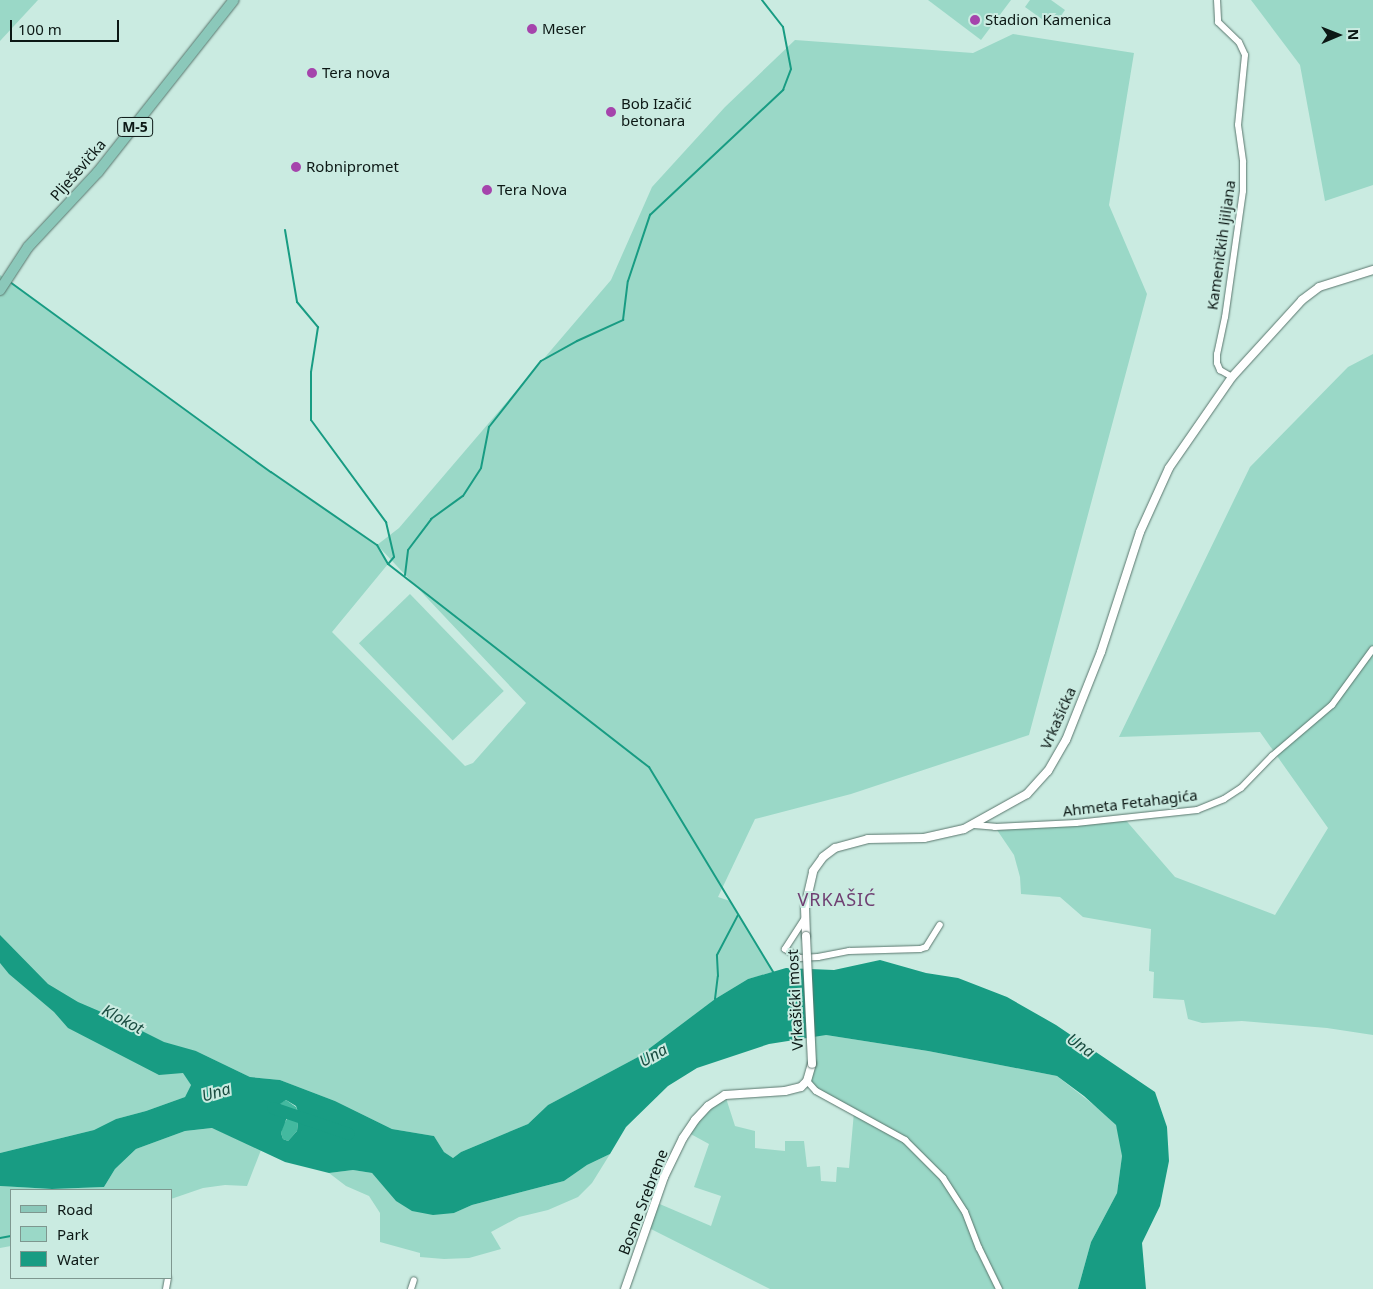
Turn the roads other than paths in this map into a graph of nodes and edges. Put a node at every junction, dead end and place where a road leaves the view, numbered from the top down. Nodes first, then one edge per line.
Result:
1 (234, 0) edge
2 (1217, 0) edge
3 (1373, 270) edge
4 (0, 290) edge
5 (1232, 377) junction
6 (1373, 649) edge
7 (974, 825) junction
8 (805, 918) junction
9 (940, 926) dead end
10 (806, 936) joint
11 (807, 1081) junction
12 (414, 1280) dead end
13 (411, 1289) edge
14 (625, 1289) edge
15 (999, 1289) edge

1 - 4 main road, Plješevička / M-5
2 - 5 street, Kameničkih ljiljana
3 - 5 street, Vrkašićka
5 - 7 street, Vrkašićka
6 - 7 street, Ahmeta Fetahagića
7 - 8 street, Vrkašićka
8 - 9 street
8 - 10 street, Vrkašićka
10 - 11 street, Vrkašićki most, bridge
11 - 14 street, Bosne Srebrene
11 - 15 street
12 - 13 street

